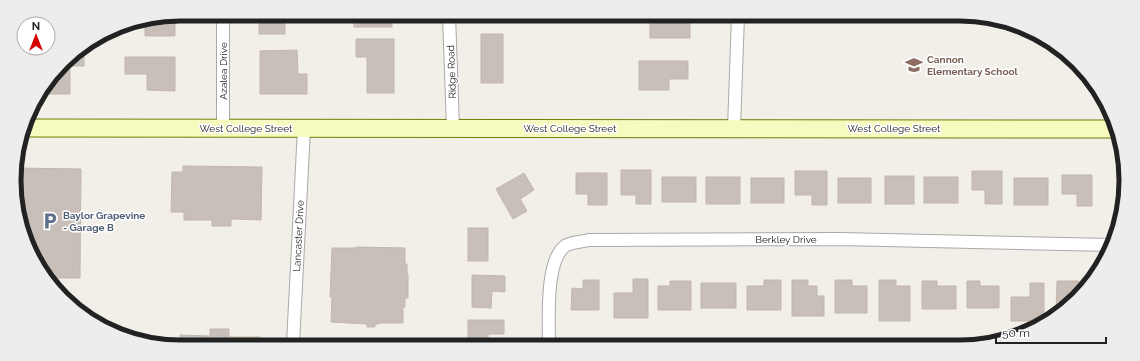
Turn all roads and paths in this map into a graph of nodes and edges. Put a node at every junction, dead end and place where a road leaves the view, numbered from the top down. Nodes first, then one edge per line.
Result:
1 (223, 21) edge
2 (449, 21) edge
3 (738, 21) edge
4 (29, 128) edge
5 (223, 128) junction
6 (304, 128) junction
7 (453, 128) junction
8 (734, 128) junction
9 (1111, 128) edge
10 (1106, 245) edge
11 (293, 340) edge
12 (549, 340) edge

1 - 5 street, Azalea Drive
2 - 7 street, Ridge Road
3 - 8 street
4 - 5 street, West College Street
5 - 6 street, West College Street
6 - 7 street, West College Street
6 - 11 street, Lancaster Drive
7 - 8 street, West College Street
8 - 9 street, West College Street
10 - 12 street, Berkley Drive

